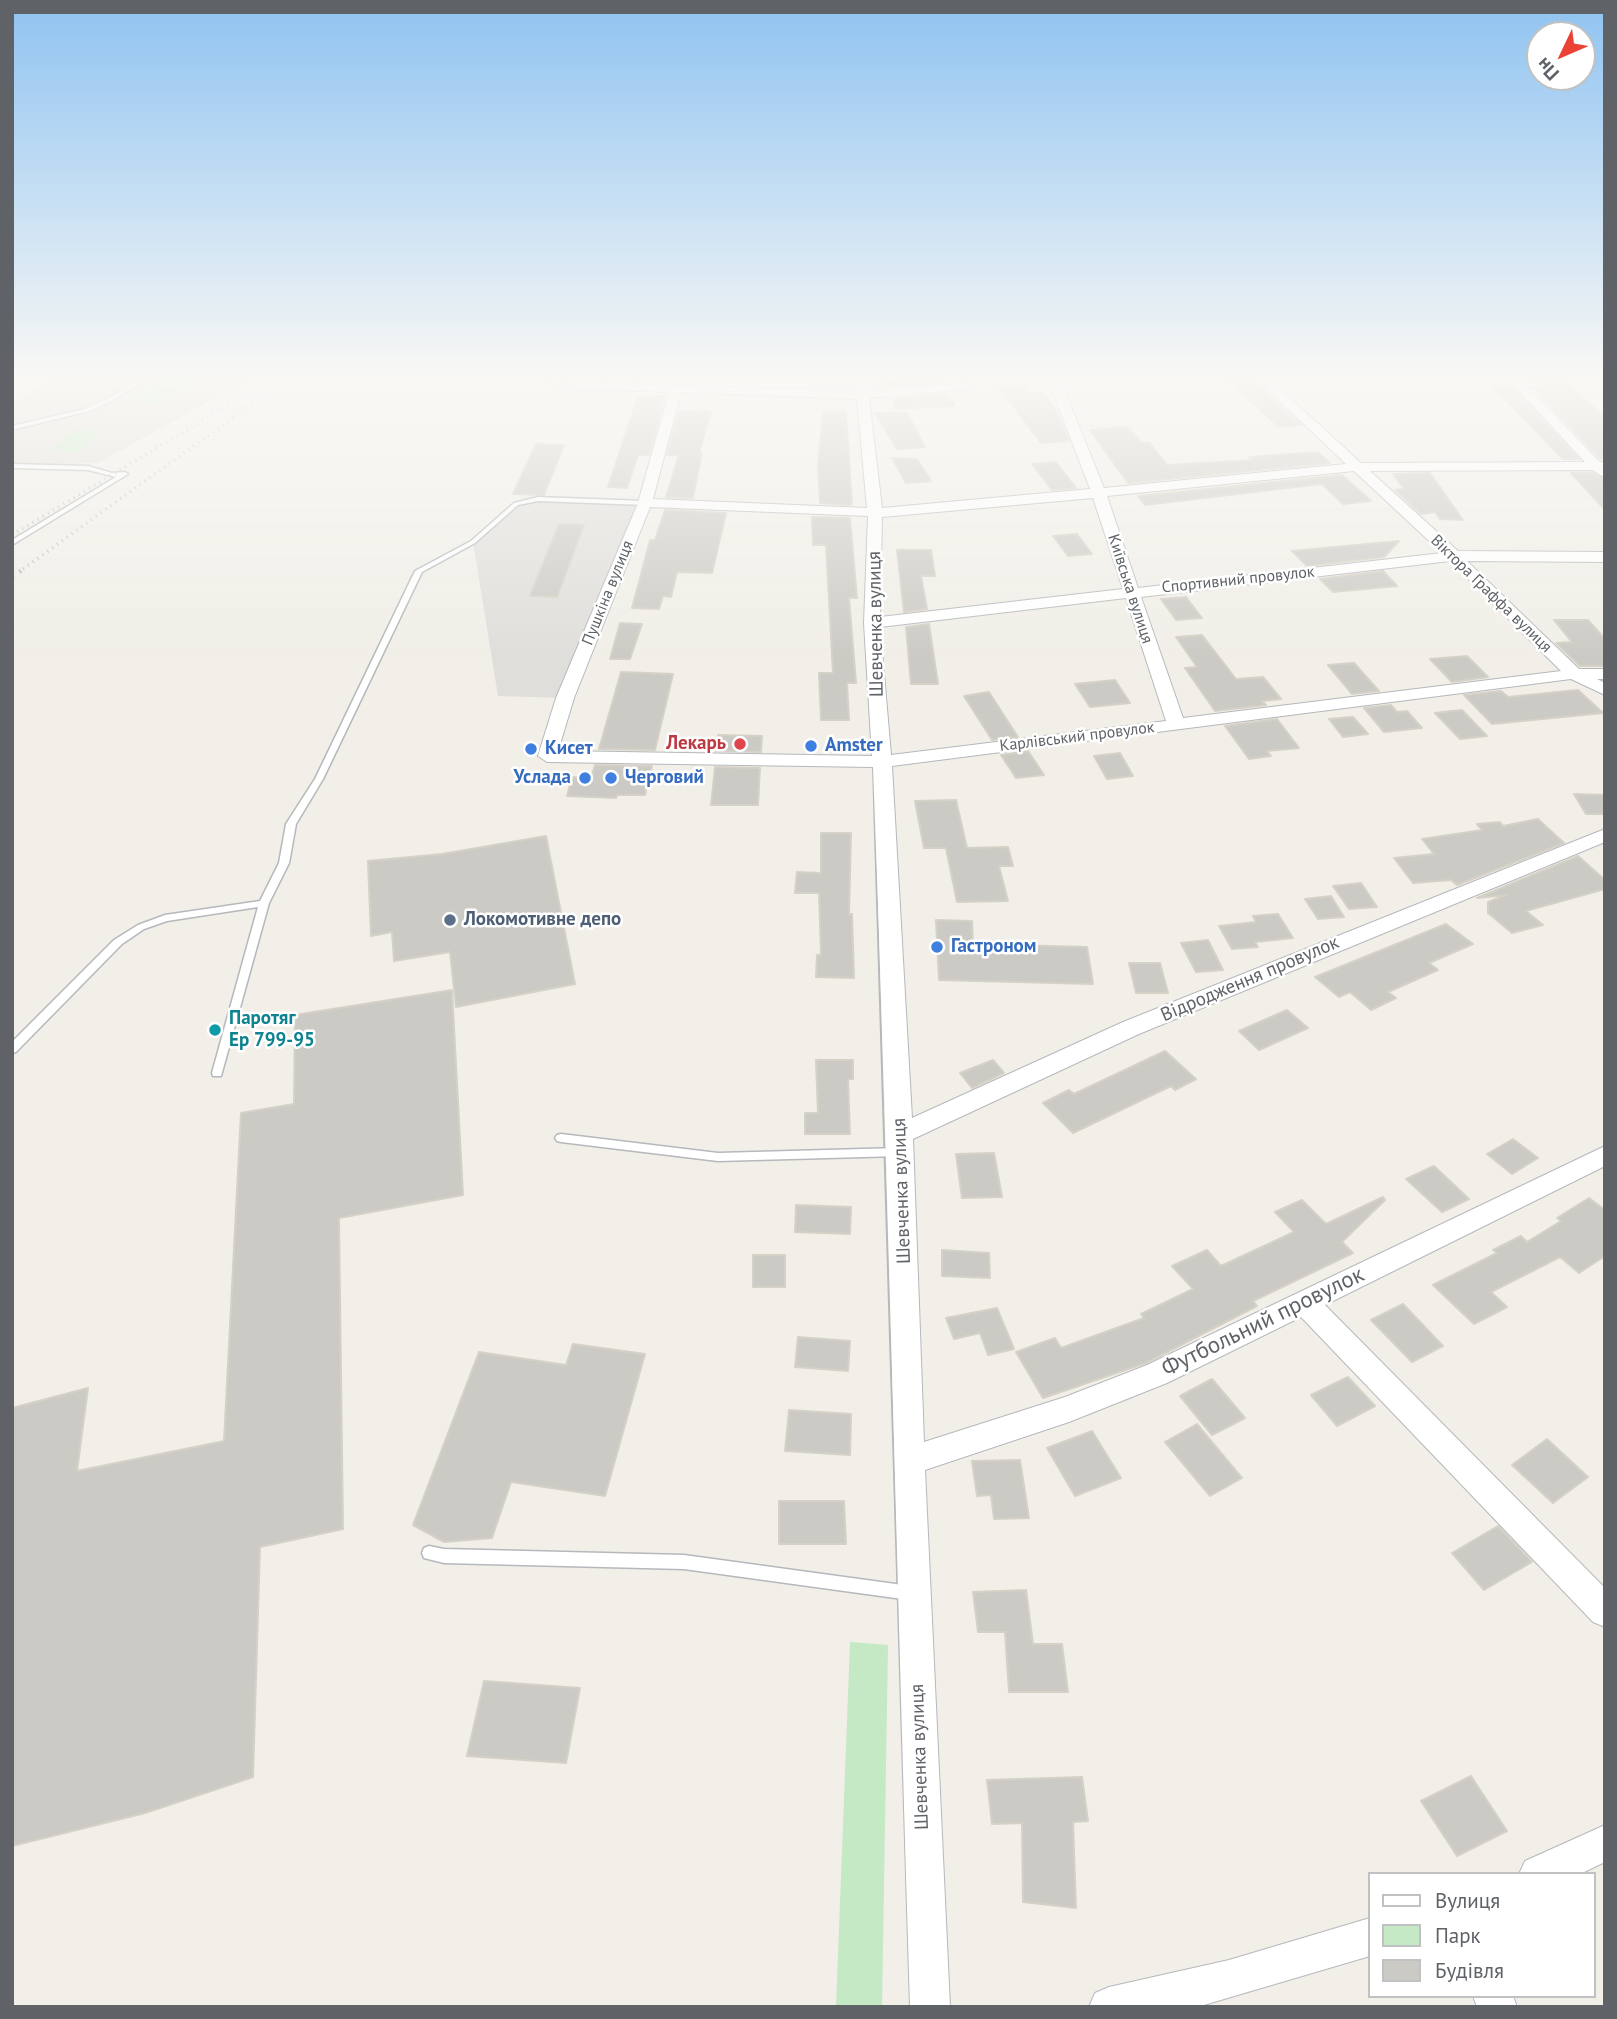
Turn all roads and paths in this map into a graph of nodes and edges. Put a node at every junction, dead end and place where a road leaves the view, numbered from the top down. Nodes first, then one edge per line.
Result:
1 (96, 470) edge
2 (655, 470) edge
3 (871, 470) edge
4 (1089, 470) edge
5 (1323, 470) edge
6 (1360, 470) edge
7 (1098, 492) junction
8 (646, 503) junction
9 (875, 513) junction
10 (12, 543) edge
11 (1454, 556) junction
12 (1605, 557) edge
13 (1130, 592) junction
14 (872, 623) junction
15 (1574, 674) junction
16 (1605, 674) edge
17 (1605, 690) edge
18 (1176, 724) junction
19 (547, 756) joint
20 (882, 762) junction
21 (1605, 835) edge
22 (264, 903) junction
23 (12, 1049) edge
24 (217, 1073) dead end
25 (561, 1138) dead end
26 (901, 1143) junction
27 (1605, 1155) edge
28 (1304, 1302) junction
29 (909, 1461) junction
30 (429, 1553) dead end
31 (913, 1593) junction
32 (1605, 1611) edge
33 (1605, 1843) edge
34 (1542, 1872) edge
35 (1368, 1938) edge
36 (930, 2007) edge
37 (1110, 2007) edge

1 - 10 lane
2 - 8 street, Пушкіна вулиця
3 - 9 street, Шевченка вулиця
4 - 7 street, Київська вулиця
5 - 7 street
6 - 11 street, Віктора Граффа вулиця
7 - 9 street
7 - 13 street, Київська вулиця
8 - 9 street
8 - 19 street, Пушкіна вулиця
8 - 22 lane
9 - 14 street, Шевченка вулиця
11 - 12 street, Спортивний провулок
11 - 13 street, Спортивний провулок
11 - 15 street, Віктора Граффа вулиця
13 - 14 street, Спортивний провулок
13 - 18 street, Київська вулиця
14 - 20 street, Шевченка вулиця
15 - 16 street, Карлівський провулок
15 - 17 street, Віктора Граффа вулиця
15 - 18 street, Карлівський провулок
18 - 20 street, Карлівський провулок
19 - 20 street, Карлівський провулок
20 - 26 street, Шевченка вулиця
21 - 26 street, Відродження провулок
22 - 23 lane
22 - 24 lane
25 - 26 lane
26 - 29 street, Шевченка вулиця
27 - 28 street, Футбольний провулок
28 - 29 street, Футбольний провулок
28 - 32 street
29 - 31 street, Шевченка вулиця
30 - 31 lane
31 - 36 street, Шевченка вулиця
33 - 34 street
35 - 37 street

